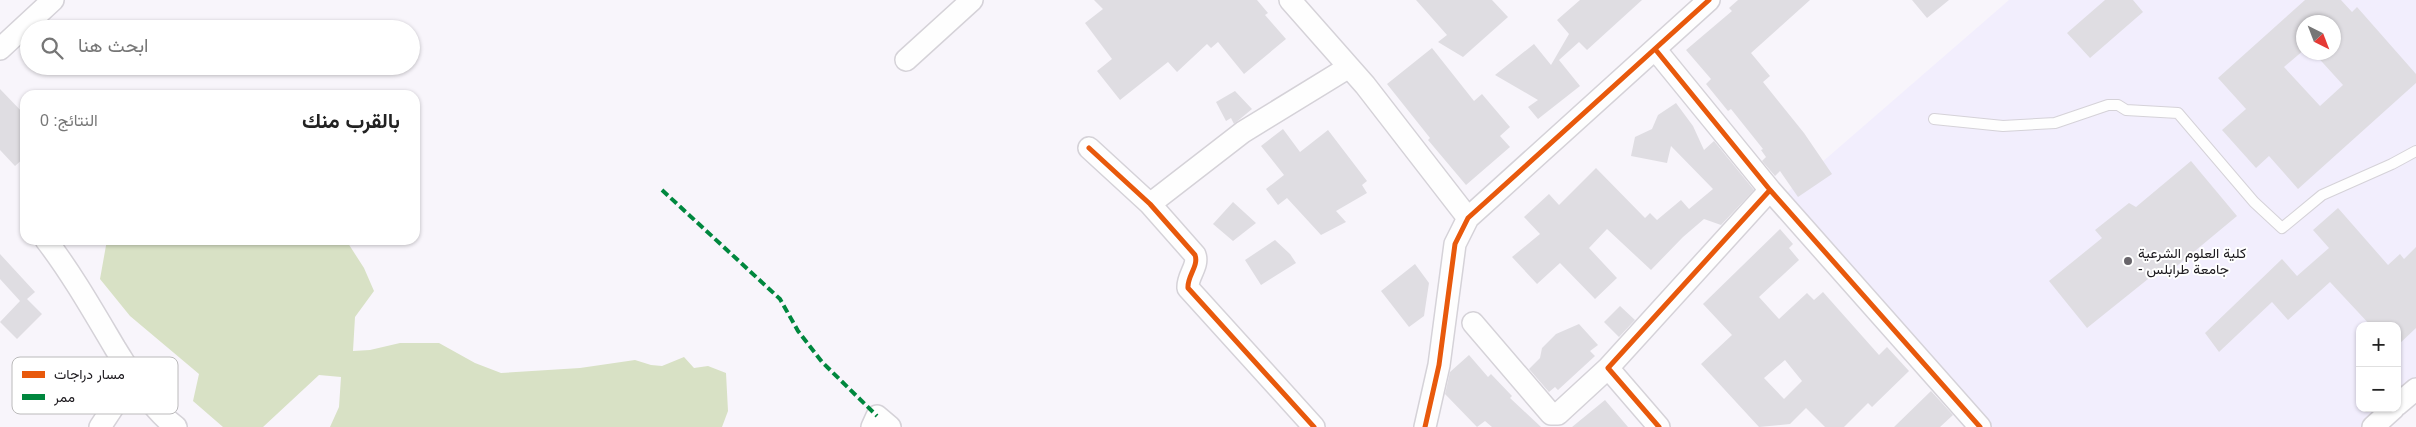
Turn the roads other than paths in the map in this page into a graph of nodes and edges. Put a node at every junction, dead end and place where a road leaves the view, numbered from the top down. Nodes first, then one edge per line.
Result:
1 (52, 0) edge
2 (972, 0) edge
3 (1290, 0) edge
4 (1709, 0) edge
5 (31, 20) edge
6 (20, 30) edge
7 (0, 49) edge
8 (1655, 49) junction
9 (906, 60) dead end
10 (1349, 67) junction
11 (1934, 119) dead end
12 (1088, 148) dead end
13 (2416, 151) edge
14 (1770, 190) junction
15 (1150, 204) junction
16 (1468, 218) junction
17 (50, 245) edge
18 (1473, 322) dead end
19 (121, 357) edge
20 (1608, 368) junction
21 (2416, 389) edge
22 (2401, 402) edge
23 (2390, 412) edge
24 (109, 414) edge
25 (161, 414) edge
26 (1973, 424) edge
27 (100, 427) edge
28 (176, 427) edge
29 (872, 427) edge
30 (890, 427) edge
31 (1314, 427) edge
32 (1425, 427) edge
33 (1659, 427) edge
34 (2374, 427) edge

1 - 5 street
2 - 9 street
3 - 10 street
4 - 8 street
6 - 7 street
8 - 14 street
8 - 16 street
10 - 15 street
10 - 16 street
11 - 13 lane
12 - 15 street
14 - 20 street
14 - 26 street
15 - 31 street
16 - 32 street
17 - 19 street
18 - 20 street
20 - 33 street
21 - 22 street
23 - 34 street
24 - 27 street
25 - 28 street
29 - 30 street

